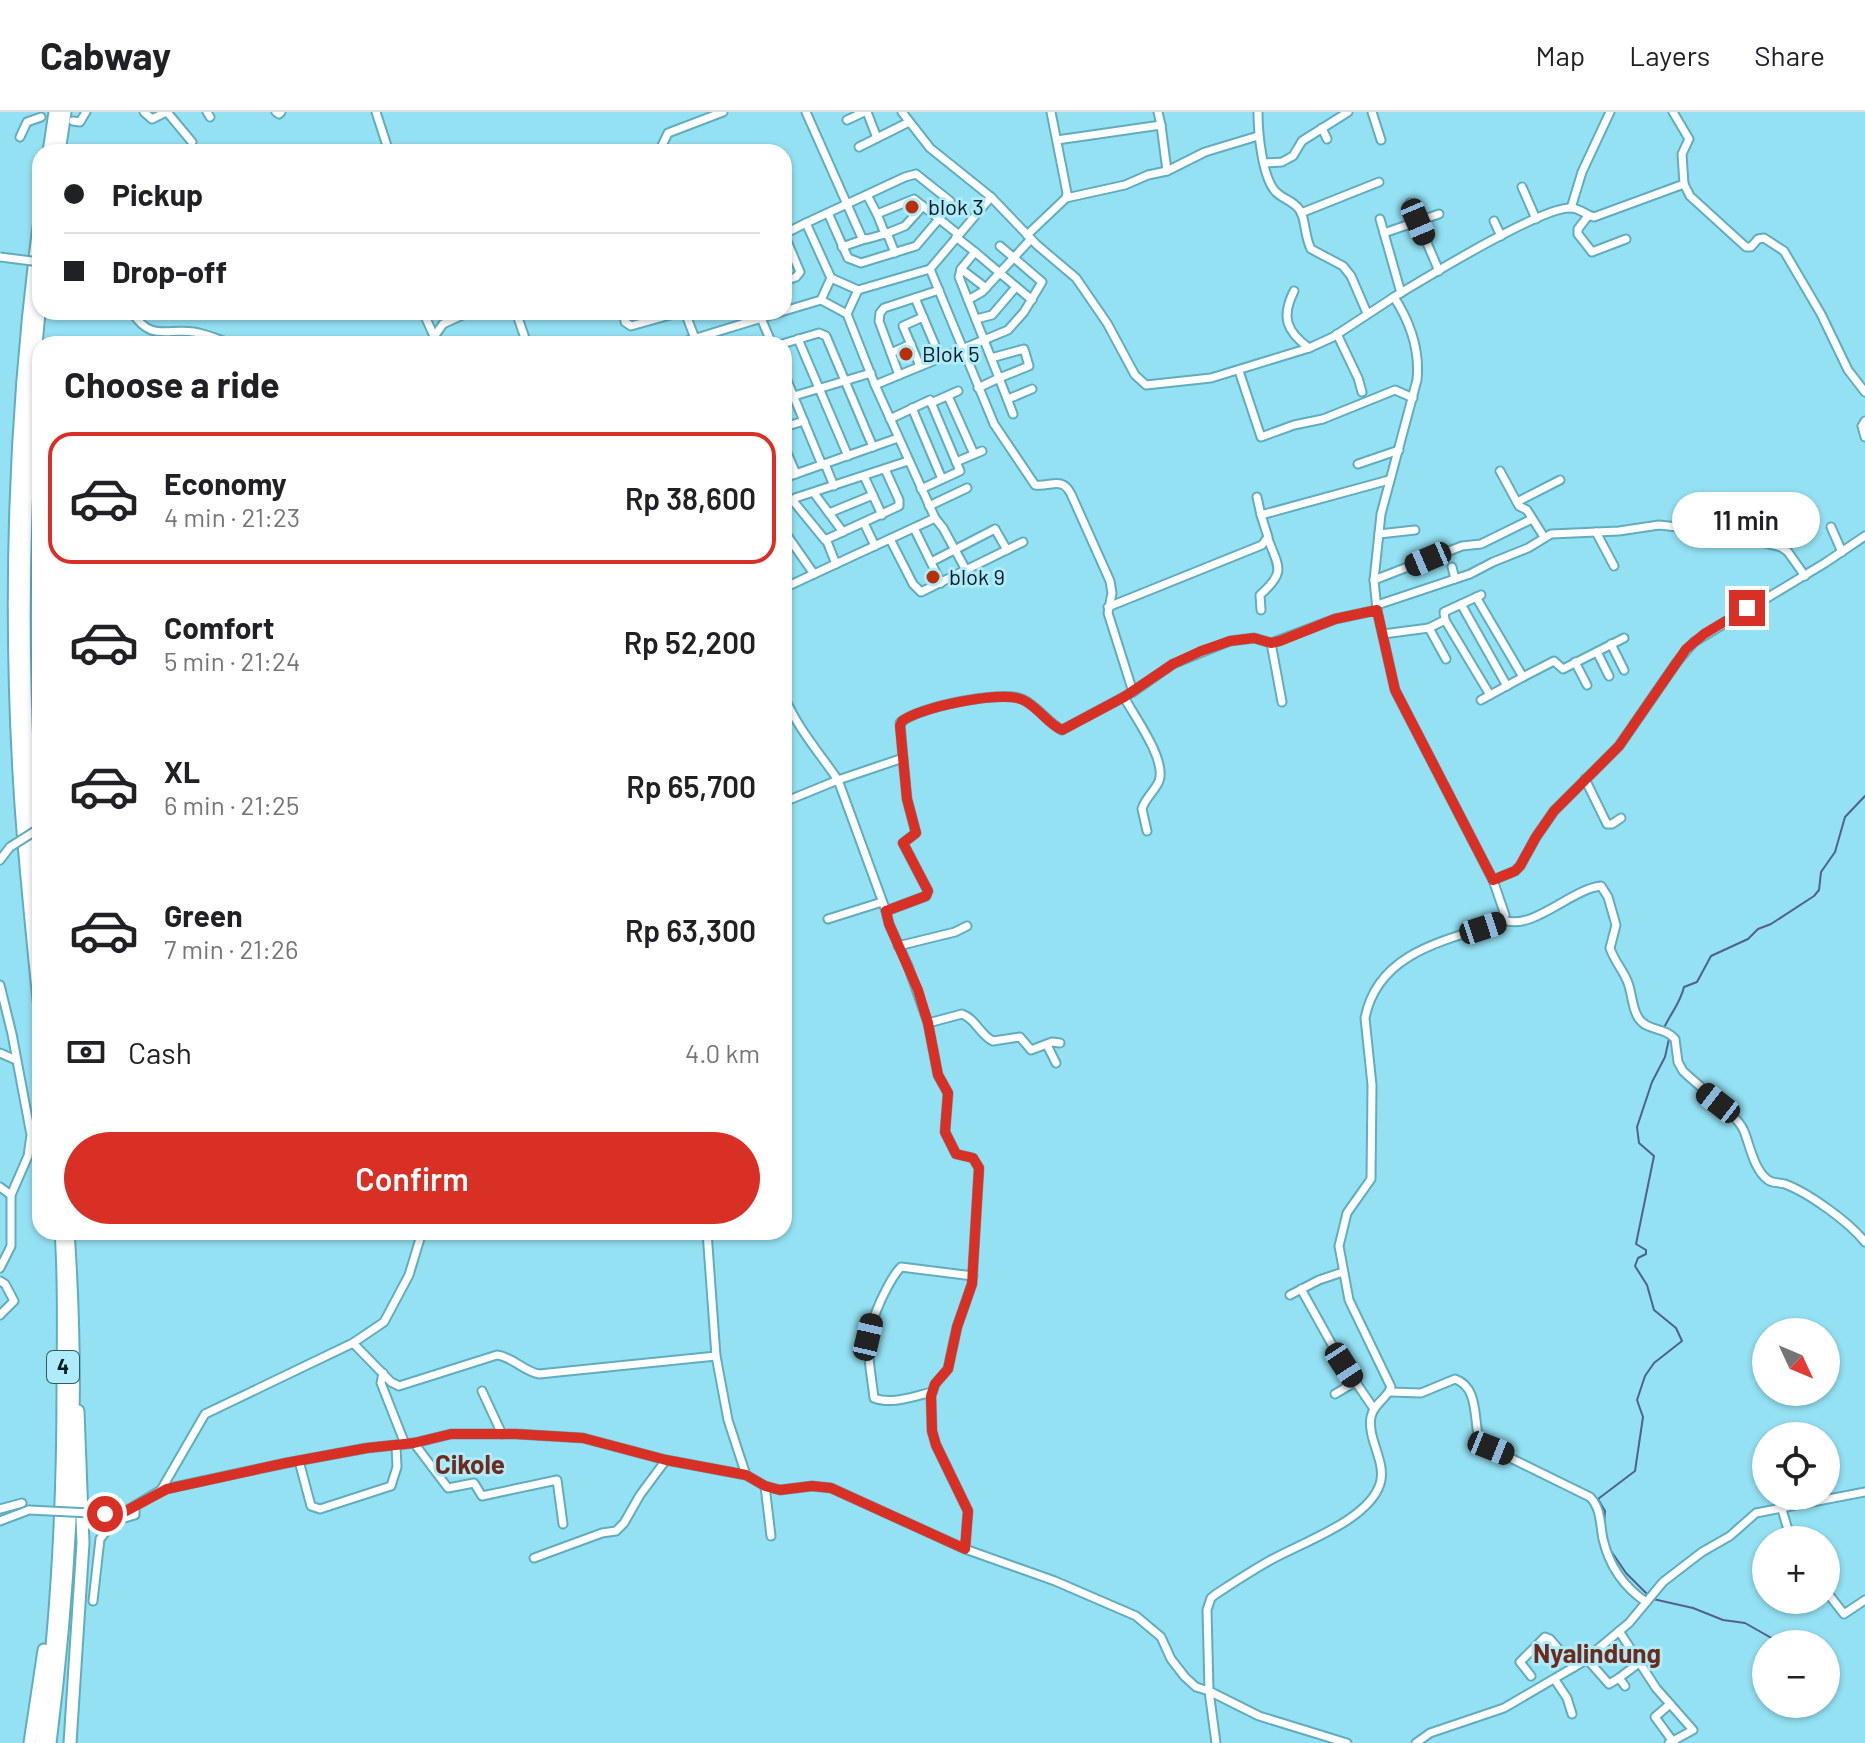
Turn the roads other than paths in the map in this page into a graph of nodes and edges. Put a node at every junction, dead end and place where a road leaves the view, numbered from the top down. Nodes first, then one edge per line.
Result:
1 (55, 112) edge
2 (86, 112) edge
3 (144, 112) edge
4 (166, 112) edge
5 (376, 112) edge
6 (723, 112) edge
7 (806, 112) edge
8 (865, 112) edge
9 (902, 112) edge
10 (1051, 112) edge
11 (1158, 112) edge
12 (1258, 112) edge
13 (1348, 112) edge
14 (1372, 112) edge
15 (1610, 112) edge
16 (1673, 112) edge
17 (1333, 116) edge
18 (41, 117) dead end
19 (69, 117) edge
20 (847, 120) dead end
21 (909, 122) junction
22 (1161, 125) junction
23 (1322, 128) junction
24 (1258, 136) junction
25 (20, 137) dead end
26 (877, 138) junction
27 (1327, 139) dead end
28 (1057, 140) junction
29 (1381, 140) dead end
30 (192, 142) dead end
31 (50, 144) edge
32 (61, 144) edge
33 (386, 144) edge
34 (663, 144) edge
35 (859, 147) dead end
36 (1265, 163) junction
37 (1167, 171) junction
38 (1379, 182) dead end
39 (1684, 184) junction
40 (1522, 187) dead end
41 (867, 195) junction
42 (991, 197) junction
43 (1066, 198) junction
44 (1410, 203) dead end
45 (848, 204) junction
46 (923, 206) junction
47 (1571, 208) junction
48 (828, 213) junction
49 (1301, 213) junction
50 (877, 214) junction
51 (1439, 214) dead end
52 (1588, 216) junction
53 (939, 219) junction
54 (1380, 219) dead end
55 (1536, 219) junction
56 (1419, 221) junction
57 (1494, 221) dead end
58 (806, 223) junction
59 (792, 230) edge
60 (1384, 233) junction
61 (886, 234) junction
62 (957, 236) junction
63 (1501, 236) junction
64 (1029, 237) junction
65 (865, 239) junction
66 (1626, 239) dead end
67 (1000, 246) dead end
68 (842, 247) junction
69 (975, 252) junction
70 (792, 253) edge
71 (895, 253) junction
72 (0, 257) edge
73 (1013, 257) junction
74 (32, 261) edge
75 (930, 269) junction
76 (961, 269) junction
77 (1439, 271) junction
78 (1000, 273) junction
79 (792, 278) edge
80 (831, 278) junction
81 (1016, 287) junction
82 (986, 288) junction
83 (858, 290) junction
84 (939, 290) junction
85 (1294, 291) dead end
86 (1398, 295) junction
87 (915, 298) junction
88 (32, 299) edge
89 (821, 300) junction
90 (968, 300) junction
91 (1032, 300) junction
92 (792, 309) edge
93 (1367, 313) junction
94 (847, 314) junction
95 (923, 317) junction
96 (976, 319) junction
97 (137, 320) edge
98 (452, 320) edge
99 (625, 320) edge
100 (649, 320) edge
101 (747, 320) edge
102 (1337, 334) junction
103 (203, 335) joint
104 (206, 336) edge
105 (435, 336) edge
106 (708, 336) edge
107 (798, 339) junction
108 (984, 339) junction
109 (792, 341) edge
110 (911, 344) junction
111 (962, 348) junction
112 (1309, 348) junction
113 (891, 353) junction
114 (940, 357) junction
115 (991, 358) junction
116 (920, 366) junction
117 (1239, 371) junction
118 (871, 373) junction
119 (899, 375) junction
120 (999, 378) junction
121 (845, 381) junction
122 (875, 385) junction
123 (819, 388) junction
124 (978, 388) junction
125 (1032, 389) dead end
126 (958, 391) dead end
127 (1362, 392) dead end
128 (1865, 392) edge
129 (793, 396) joint
130 (948, 396) junction
131 (1413, 398) junction
132 (1008, 399) junction
133 (931, 403) junction
134 (32, 405) edge
135 (912, 408) junction
136 (1013, 414) dead end
137 (890, 419) junction
138 (804, 421) junction
139 (1865, 421) edge
140 (792, 425) edge
141 (1865, 437) edge
142 (898, 438) junction
143 (873, 447) junction
144 (1399, 450) junction
145 (848, 456) junction
146 (908, 461) junction
147 (956, 462) junction
148 (824, 464) junction
149 (1358, 464) dead end
150 (792, 465) edge
151 (885, 469) junction
152 (1500, 471) dead end
153 (796, 474) junction
154 (792, 475) edge
155 (864, 476) junction
156 (942, 479) junction
157 (1389, 480) junction
158 (1560, 480) dead end
159 (834, 486) junction
160 (967, 488) dead end
161 (921, 489) junction
162 (814, 493) junction
163 (873, 495) junction
164 (1257, 497) dead end
165 (1517, 502) junction
166 (929, 506) junction
167 (829, 513) junction
168 (882, 515) junction
169 (1261, 515) junction
170 (935, 518) junction
171 (1532, 519) junction
172 (864, 523) junction
173 (1831, 527) dead end
174 (914, 528) junction
175 (1415, 530) dead end
176 (843, 532) junction
177 (1596, 532) junction
178 (1379, 534) junction
179 (1865, 536) edge
180 (1268, 537) junction
181 (1544, 537) junction
182 (826, 539) junction
183 (890, 539) junction
184 (792, 542) edge
185 (1023, 542) dead end
186 (875, 546) junction
187 (954, 549) junction
188 (1007, 550) junction
189 (1842, 552) junction
190 (931, 562) junction
191 (836, 564) junction
192 (1614, 566) dead end
193 (1452, 567) dead end
194 (966, 570) junction
195 (814, 574) junction
196 (1805, 576) junction
197 (1455, 579) junction
198 (1374, 580) junction
199 (941, 583) junction
200 (792, 584) edge
201 (1461, 604) junction
202 (1108, 607) junction
203 (1377, 608) junction
204 (1261, 610) dead end
205 (1445, 620) junction
206 (1429, 628) junction
207 (1383, 634) junction
208 (1624, 638) dead end
209 (1271, 643) junction
210 (1611, 644) junction
211 (1597, 652) junction
212 (1446, 659) dead end
213 (1575, 662) junction
214 (1624, 670) dead end
215 (1609, 676) dead end
216 (1523, 677) junction
217 (1587, 685) dead end
218 (1507, 686) junction
219 (1133, 692) junction
220 (1490, 695) junction
221 (1124, 697) junction
222 (1481, 700) dead end
223 (1282, 702) dead end
224 (792, 714) edge
225 (903, 758) junction
226 (1585, 779) junction
227 (838, 780) junction
228 (792, 799) edge
229 (1621, 818) dead end
230 (32, 828) edge
231 (1147, 831) dead end
232 (32, 833) edge
233 (0, 860) edge
234 (1493, 880) junction
235 (884, 906) junction
236 (828, 919) dead end
237 (1504, 920) junction
238 (32, 922) edge
239 (967, 926) dead end
240 (898, 946) junction
241 (0, 985) edge
242 (928, 1023) junction
243 (1060, 1043) dead end
244 (1047, 1045) junction
245 (0, 1053) edge
246 (16, 1060) junction
247 (1056, 1063) dead end
248 (0, 1187) edge
249 (11, 1195) junction
250 (61, 1240) edge
251 (68, 1240) edge
252 (420, 1240) edge
253 (708, 1240) edge
254 (1865, 1242) edge
255 (0, 1268) edge
256 (1343, 1272) junction
257 (973, 1276) junction
258 (0, 1281) edge
259 (1301, 1289) junction
260 (1290, 1295) dead end
261 (0, 1315) edge
262 (353, 1343) junction
263 (71, 1347) junction
264 (716, 1356) junction
265 (383, 1373) junction
266 (1355, 1382) junction
267 (482, 1391) dead end
268 (932, 1392) junction
269 (1390, 1392) junction
270 (1335, 1394) dead end
271 (1374, 1409) junction
272 (502, 1434) junction
273 (405, 1444) junction
274 (666, 1460) junction
275 (299, 1461) junction
276 (746, 1475) junction
277 (765, 1486) junction
278 (161, 1490) junction
279 (1865, 1492) edge
280 (1840, 1496) edge
281 (22, 1503) dead end
282 (62, 1503) junction
283 (135, 1507) junction
284 (0, 1509) edge
285 (1767, 1510) edge
286 (0, 1521) edge
287 (563, 1524) dead end
288 (771, 1536) dead end
289 (965, 1549) junction
290 (534, 1558) dead end
291 (1865, 1600) edge
292 (93, 1601) dead end
293 (1646, 1601) junction
294 (1840, 1609) edge
295 (1619, 1631) junction
296 (1586, 1658) junction
297 (1639, 1663) junction
298 (1574, 1667) junction
299 (1531, 1676) dead end
300 (1619, 1678) junction
301 (1555, 1680) junction
302 (1625, 1686) dead end
303 (1209, 1691) junction
304 (1670, 1704) junction
305 (1572, 1714) dead end
306 (1672, 1742) edge
307 (30, 1743) edge
308 (41, 1743) edge
309 (50, 1743) edge
310 (70, 1743) edge
311 (1216, 1743) edge
312 (1347, 1743) edge
313 (1416, 1743) edge

1 - 31 highway
2 - 19 street
3 - 4 street
4 - 30 street
5 - 33 street
6 - 34 street
7 - 45 street
8 - 20 street
8 - 26 street
9 - 21 street
10 - 28 street
11 - 22 street
12 - 24 street
13 - 17 street
14 - 29 street
15 - 47 street
16 - 39 street
17 - 23 street
18 - 25 street
19 - 32 highway
21 - 26 street
21 - 42 street
22 - 28 street
22 - 37 street
23 - 27 street
23 - 36 street
24 - 36 street
24 - 37 street
26 - 35 street
28 - 43 street
36 - 49 street
37 - 43 street
38 - 49 street
39 - 52 street
39 - 128 street
40 - 55 street
41 - 45 street
41 - 50 street
41 - 53 street
42 - 62 street
42 - 64 street
43 - 64 street
44 - 56 street
45 - 48 street
45 - 65 street
46 - 50 street
46 - 53 street
46 - 61 street
47 - 52 street
47 - 55 street
48 - 58 street
48 - 68 street
49 - 93 street
50 - 61 street
51 - 56 street
52 - 66 street
53 - 62 street
53 - 71 street
54 - 60 street
55 - 63 street
56 - 60 street
56 - 77 street
57 - 63 street
58 - 59 street
58 - 80 street
60 - 86 street
61 - 65 street
61 - 71 street
62 - 69 street
62 - 75 street
63 - 77 street
64 - 73 street
64 - 117 street
65 - 68 street
67 - 73 street
68 - 71 street
69 - 76 street
69 - 78 street
70 - 79 street
72 - 74 street, bridge
73 - 78 street
73 - 91 street
75 - 83 street
75 - 84 street
76 - 82 street
76 - 90 street
77 - 86 street
78 - 81 street
78 - 82 street
80 - 83 street
80 - 89 street
81 - 91 street
81 - 96 street
82 - 90 street
83 - 94 street
84 - 87 street
84 - 111 street
85 - 112 street
86 - 93 street
86 - 131 street
87 - 95 street
87 - 113 street
88 - 238 highway
89 - 92 street
89 - 94 street
90 - 96 street
91 - 108 street
93 - 102 street
94 - 118 street
95 - 110 street
95 - 114 street
96 - 108 street
97 - 103 street
98 - 105 street
99 - 100 street
101 - 106 street
102 - 112 street
102 - 127 street
103 - 104 street
107 - 109 street
107 - 121 street
107 - 123 street
108 - 111 street
108 - 115 street
110 - 113 street
110 - 116 street
111 - 114 street
111 - 124 street
112 - 117 street
113 - 119 street
114 - 116 street
115 - 120 street
115 - 120 street
116 - 119 street
117 - 131 street
118 - 121 street
118 - 122 street
119 - 122 street
120 - 124 street
120 - 132 street
121 - 123 street
121 - 143 street
122 - 137 street
123 - 129 street
123 - 145 street
124 - 202 street
125 - 132 street
126 - 130 street
129 - 138 street
130 - 133 street
130 - 147 street
131 - 144 street
132 - 136 street
133 - 135 street
133 - 147 street
134 - 230 highway
135 - 137 street
135 - 156 street
137 - 142 street
138 - 140 street
138 - 148 street
139 - 141 street
142 - 143 street
142 - 146 street
143 - 145 street
144 - 149 street
144 - 157 street
145 - 148 street
146 - 151 street
146 - 161 street
147 - 156 street
148 - 153 street
148 - 159 street
150 - 153 street
151 - 155 street
151 - 168 street
152 - 165 street
153 - 154 street
155 - 159 street
155 - 163 street
156 - 161 street
157 - 169 street
157 - 178 street
158 - 165 street
159 - 162 street
160 - 166 street
161 - 166 street
162 - 167 street
162 - 182 street
163 - 167 street
163 - 168 street
164 - 169 street
165 - 171 street
166 - 170 street
167 - 176 street
168 - 172 street
169 - 180 street
170 - 174 street
170 - 187 street
171 - 181 street
171 - 198 street
172 - 176 street
172 - 186 street
173 - 189 street
174 - 183 street
174 - 190 street
175 - 178 street
176 - 182 street
177 - 181 street
177 - 192 street
177 - 196 street
178 - 198 street
179 - 189 street
180 - 202 street
180 - 204 street
181 - 197 street
182 - 191 street
183 - 186 street
183 - 199 street
184 - 195 street
185 - 188 street
186 - 191 street
187 - 188 street
187 - 190 street
187 - 194 street
188 - 194 street
189 - 196 street
190 - 199 street
191 - 195 street
193 - 197 street
194 - 199 street
195 - 200 street
196 - 226 street
197 - 203 street
198 - 203 street
201 - 205 street
201 - 216 street
201 - 218 street
202 - 219 street
203 - 207 street
203 - 209 street
205 - 206 street
205 - 220 street
206 - 207 street
206 - 212 street
207 - 234 street
208 - 210 street
209 - 219 street
209 - 223 street
210 - 211 street
210 - 214 street
211 - 213 street
211 - 215 street
213 - 216 street
213 - 217 street
216 - 218 street
218 - 220 street
219 - 221 street
220 - 222 street
221 - 225 street
221 - 231 street
224 - 227 street
225 - 227 street
225 - 235 street
226 - 229 street
226 - 234 street
227 - 228 street
227 - 235 street
232 - 233 street, bridge
234 - 237 street
235 - 236 street
235 - 240 street
237 - 254 street
237 - 256 street
239 - 240 street
240 - 242 street
241 - 246 street
242 - 244 street
242 - 257 street
243 - 244 street
244 - 247 street
245 - 246 street
246 - 249 street
248 - 249 street
249 - 255 street
250 - 282 highway, 4
251 - 263 highway, 4
252 - 262 street
253 - 264 street
256 - 259 street
256 - 269 street
257 - 268 street
257 - 268 street
258 - 261 street
259 - 260 street
259 - 266 street
262 - 265 street
262 - 278 street
263 - 309 highway, 4
263 - 310 highway
264 - 265 street
264 - 276 street
265 - 273 street
266 - 270 street
266 - 271 street
267 - 272 street
268 - 289 street
269 - 271 street
269 - 293 street
271 - 303 street
272 - 273 street
272 - 274 street
273 - 275 street
273 - 275 street
273 - 287 street
274 - 276 street
274 - 290 street
275 - 278 street
276 - 277 street
277 - 288 street
277 - 289 street
278 - 283 street
279 - 280 street
281 - 284 street
282 - 307 highway
282 - 308 highway, 4
283 - 286 street, bridge
283 - 292 street
285 - 293 street
289 - 303 street
291 - 294 street
293 - 295 street
295 - 296 street
295 - 297 street
296 - 298 street
296 - 300 street
297 - 300 street
297 - 304 street
298 - 299 street
298 - 301 street
300 - 302 street
301 - 305 street
301 - 313 street
303 - 311 street
303 - 312 street
304 - 306 street
304 - 306 street

